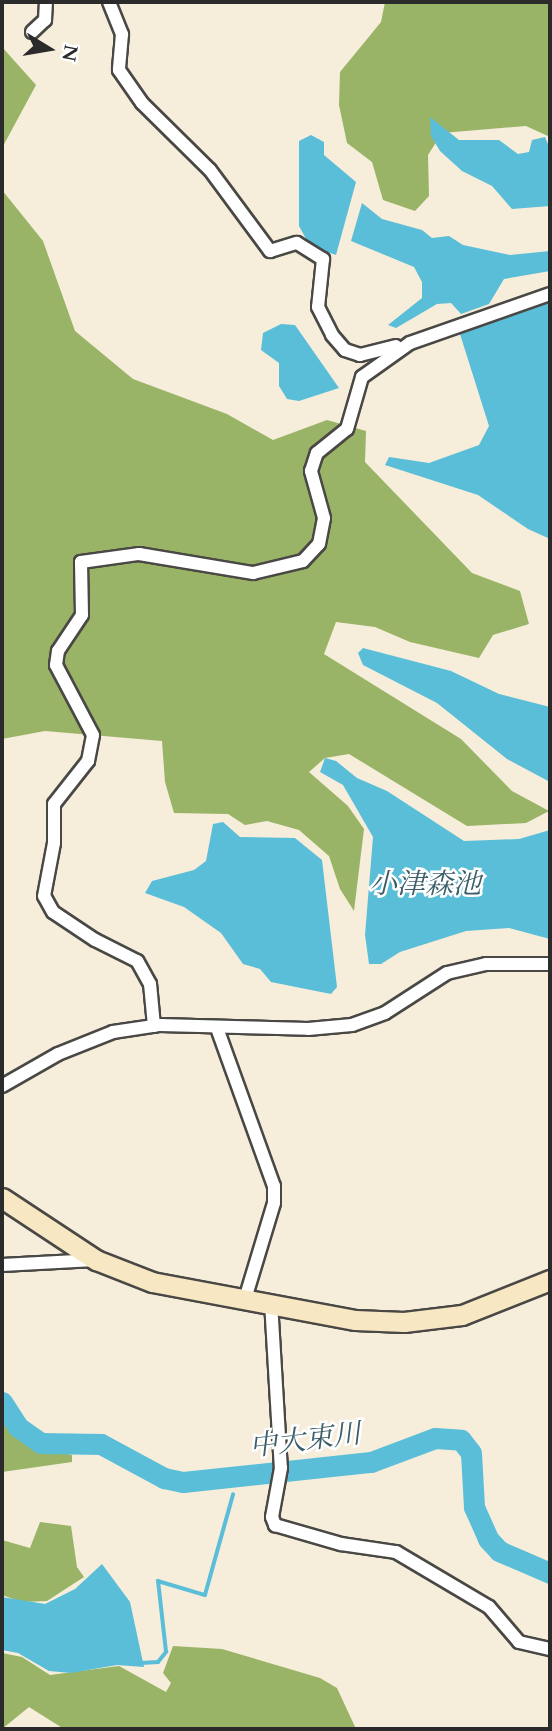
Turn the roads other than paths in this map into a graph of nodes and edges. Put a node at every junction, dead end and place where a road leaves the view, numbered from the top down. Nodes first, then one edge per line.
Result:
1 (46, 2) edge
2 (109, 2) edge
3 (32, 32) dead end
4 (550, 294) edge
5 (410, 344) junction
6 (550, 964) edge
7 (154, 1026) junction
8 (217, 1028) junction
9 (2, 1086) edge
10 (2, 1198) edge
11 (96, 1260) junction
12 (2, 1265) edge
13 (550, 1280) edge
14 (246, 1296) junction
15 (271, 1302) junction
16 (550, 1649) edge

1 - 3 street
2 - 5 street
4 - 5 street
5 - 7 street
6 - 8 street
7 - 8 street
7 - 9 street
8 - 14 street
10 - 11 street
11 - 12 street
11 - 14 street
13 - 15 street
14 - 15 street
15 - 16 street

